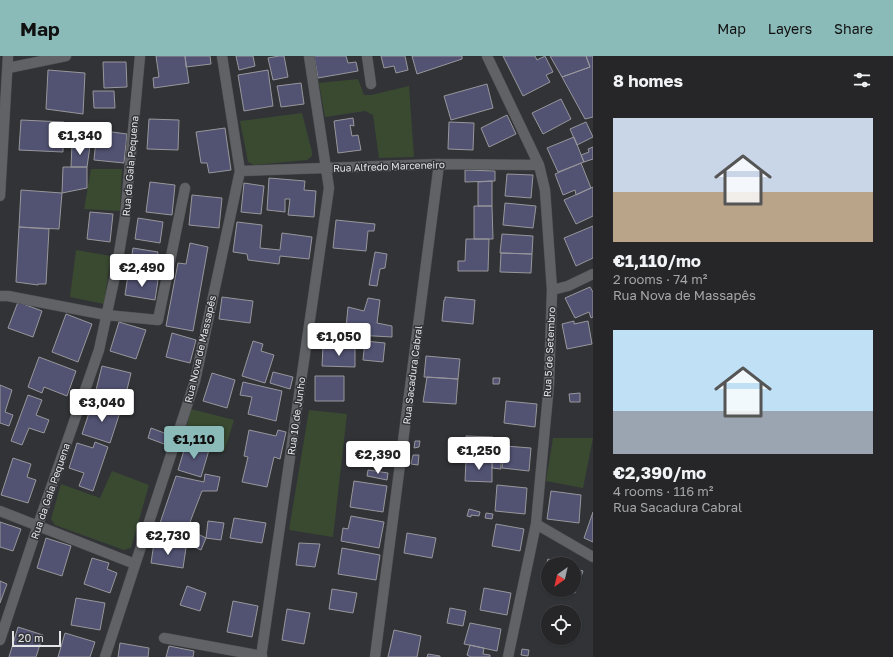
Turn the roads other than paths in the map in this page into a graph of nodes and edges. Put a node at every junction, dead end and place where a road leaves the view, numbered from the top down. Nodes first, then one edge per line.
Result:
1 (8, 56) edge
2 (66, 56) edge
3 (140, 56) edge
4 (222, 56) edge
5 (308, 56) edge
6 (367, 56) edge
7 (487, 56) edge
8 (8, 68) junction
9 (371, 84) dead end
10 (2, 143) edge
11 (439, 164) junction
12 (539, 165) junction
13 (326, 168) junction
14 (240, 170) junction
15 (185, 188) dead end
16 (0, 196) edge
17 (593, 274) edge
18 (552, 290) junction
19 (0, 296) edge
20 (106, 315) junction
21 (0, 511) edge
22 (536, 524) junction
23 (38, 525) junction
24 (593, 557) edge
25 (135, 564) junction
26 (164, 638) dead end
27 (0, 640) edge
28 (105, 657) edge
29 (262, 657) edge
30 (375, 657) edge
31 (508, 657) edge

1 - 8 street
2 - 8 street
3 - 20 street, Rua da Gaia Pequena
4 - 14 street, Rua Nova de Massapês
5 - 13 street, Rua 10 de Junho
6 - 9 street
7 - 12 street, Rua 5 de Setembro
8 - 10 street
10 - 16 street
11 - 12 street, Rua Alfredo Marceneiro
11 - 13 street, Rua Alfredo Marceneiro
11 - 30 street, Rua Sacadura Cabral
12 - 18 street, Rua 5 de Setembro
13 - 14 street, Rua Alfredo Marceneiro
13 - 29 street, Rua 10 de Junho
14 - 25 street, Rua Nova de Massapês
15 - 20 street
17 - 18 street
18 - 22 street, Rua 5 de Setembro
19 - 20 street
20 - 23 street, Rua da Gaia Pequena
21 - 23 street
22 - 24 street
22 - 31 street, Rua 5 de Setembro
23 - 25 street
23 - 27 street, Rua da Gaia Pequena
25 - 28 street, Rua Nova de Massapês
26 - 29 street

